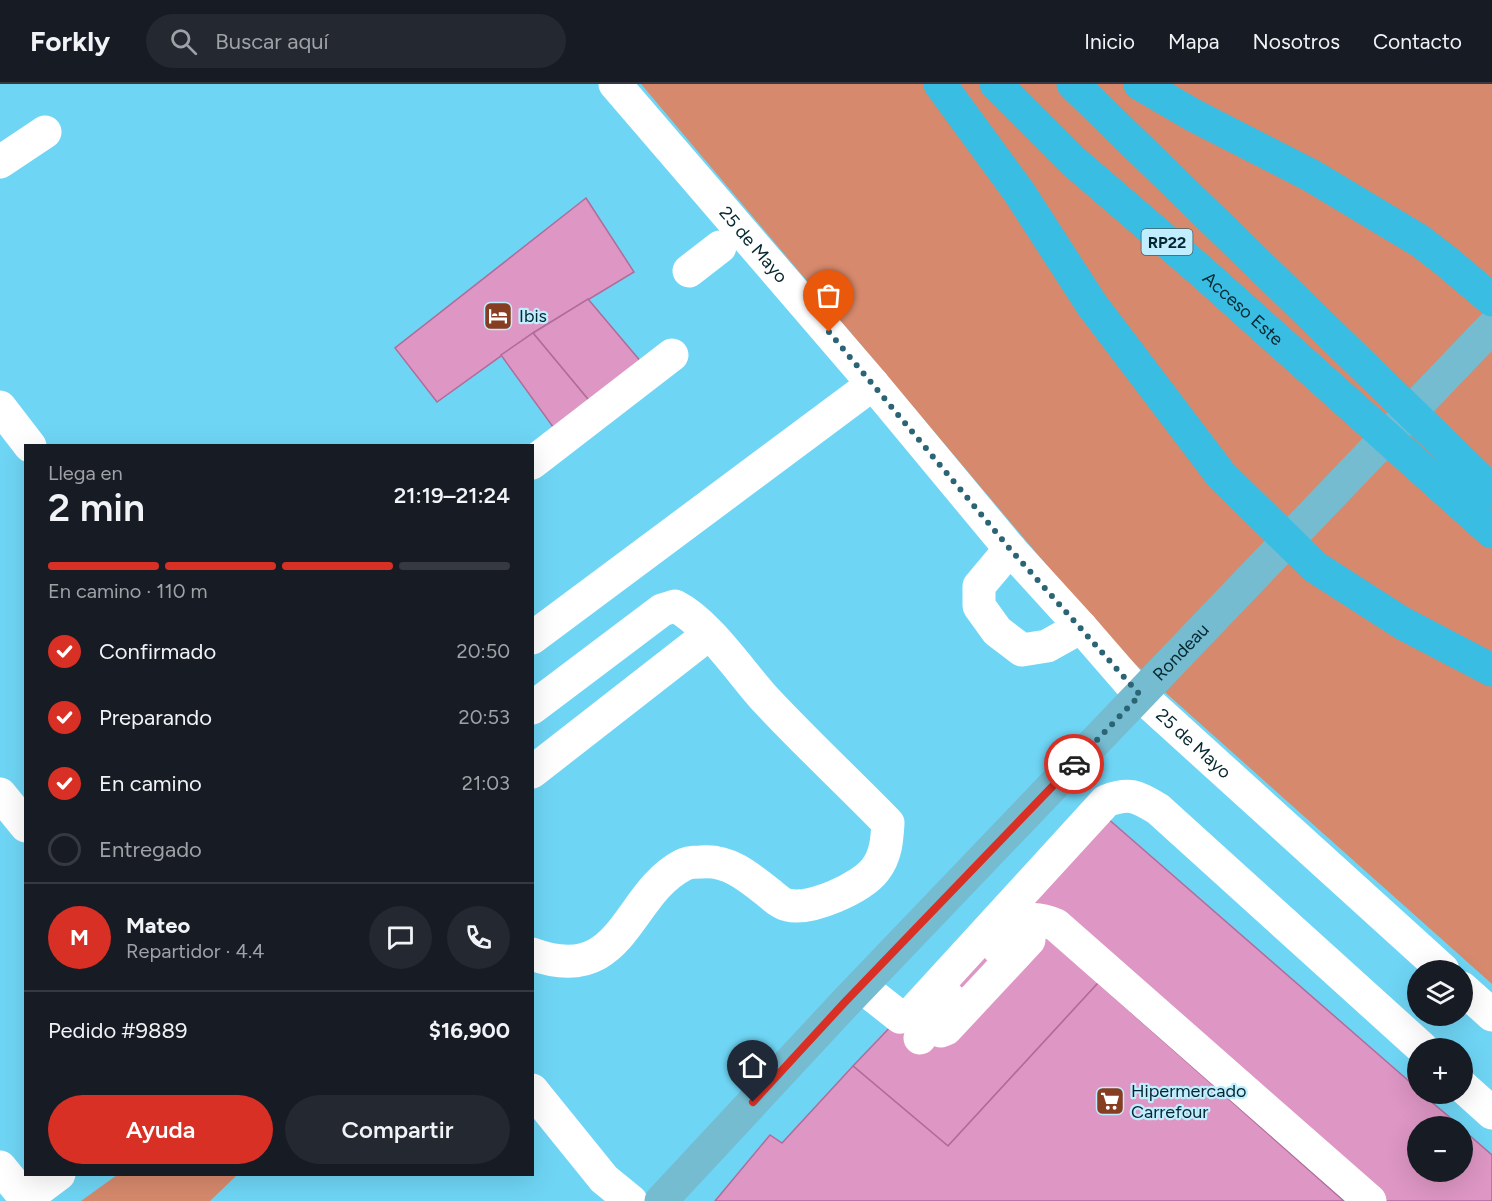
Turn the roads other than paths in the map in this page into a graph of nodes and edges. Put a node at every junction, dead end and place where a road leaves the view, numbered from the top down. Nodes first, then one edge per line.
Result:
1 (615, 84) edge
2 (939, 84) edge
3 (996, 84) edge
4 (1073, 84) edge
5 (1140, 84) edge
6 (45, 132) dead end
7 (0, 162) edge
8 (720, 247) dead end
9 (689, 272) dead end
10 (1492, 300) edge
11 (1492, 327) edge
12 (672, 355) dead end
13 (873, 384) junction
14 (0, 406) edge
15 (28, 444) edge
16 (534, 461) edge
17 (1485, 511) edge
18 (1288, 540) junction
19 (1010, 549) junction
20 (1081, 627) junction
21 (709, 634) junction
22 (534, 637) edge
23 (1492, 670) edge
24 (1140, 695) junction
25 (534, 706) edge
26 (534, 770) edge
27 (0, 794) edge
28 (24, 824) edge
29 (1029, 940) dead end
30 (534, 954) edge
31 (1432, 960) edge
32 (853, 995) junction
33 (1473, 998) edge
34 (1492, 1015) edge
35 (920, 1038) junction
36 (1411, 1038) edge
37 (534, 1092) edge
38 (1473, 1096) edge
39 (1492, 1113) edge
40 (0, 1167) edge
41 (56, 1176) edge
42 (25, 1200) edge
43 (631, 1201) edge
44 (661, 1201) edge
45 (1370, 1201) edge

1 - 13 street, 25 de Mayo
2 - 18 highway
3 - 17 highway, Acceso Este / RP22
4 - 17 highway, Acceso Este / RP22
5 - 10 highway
6 - 7 street
8 - 9 street
11 - 18 main road, Rondeau
12 - 16 street
13 - 19 street, 25 de Mayo
13 - 22 street
14 - 15 street
18 - 23 highway
18 - 24 main road, Rondeau
19 - 20 street, 25 de Mayo
19 - 20 street
20 - 24 street, 25 de Mayo
21 - 25 street
21 - 26 street
21 - 30 street
24 - 31 street, 25 de Mayo
24 - 32 main road, Rondeau
27 - 28 street
29 - 35 street
32 - 35 street
32 - 36 street
32 - 44 main road, Rondeau
33 - 34 street
35 - 45 street
37 - 43 street
38 - 39 street
40 - 42 street
41 - 42 street

